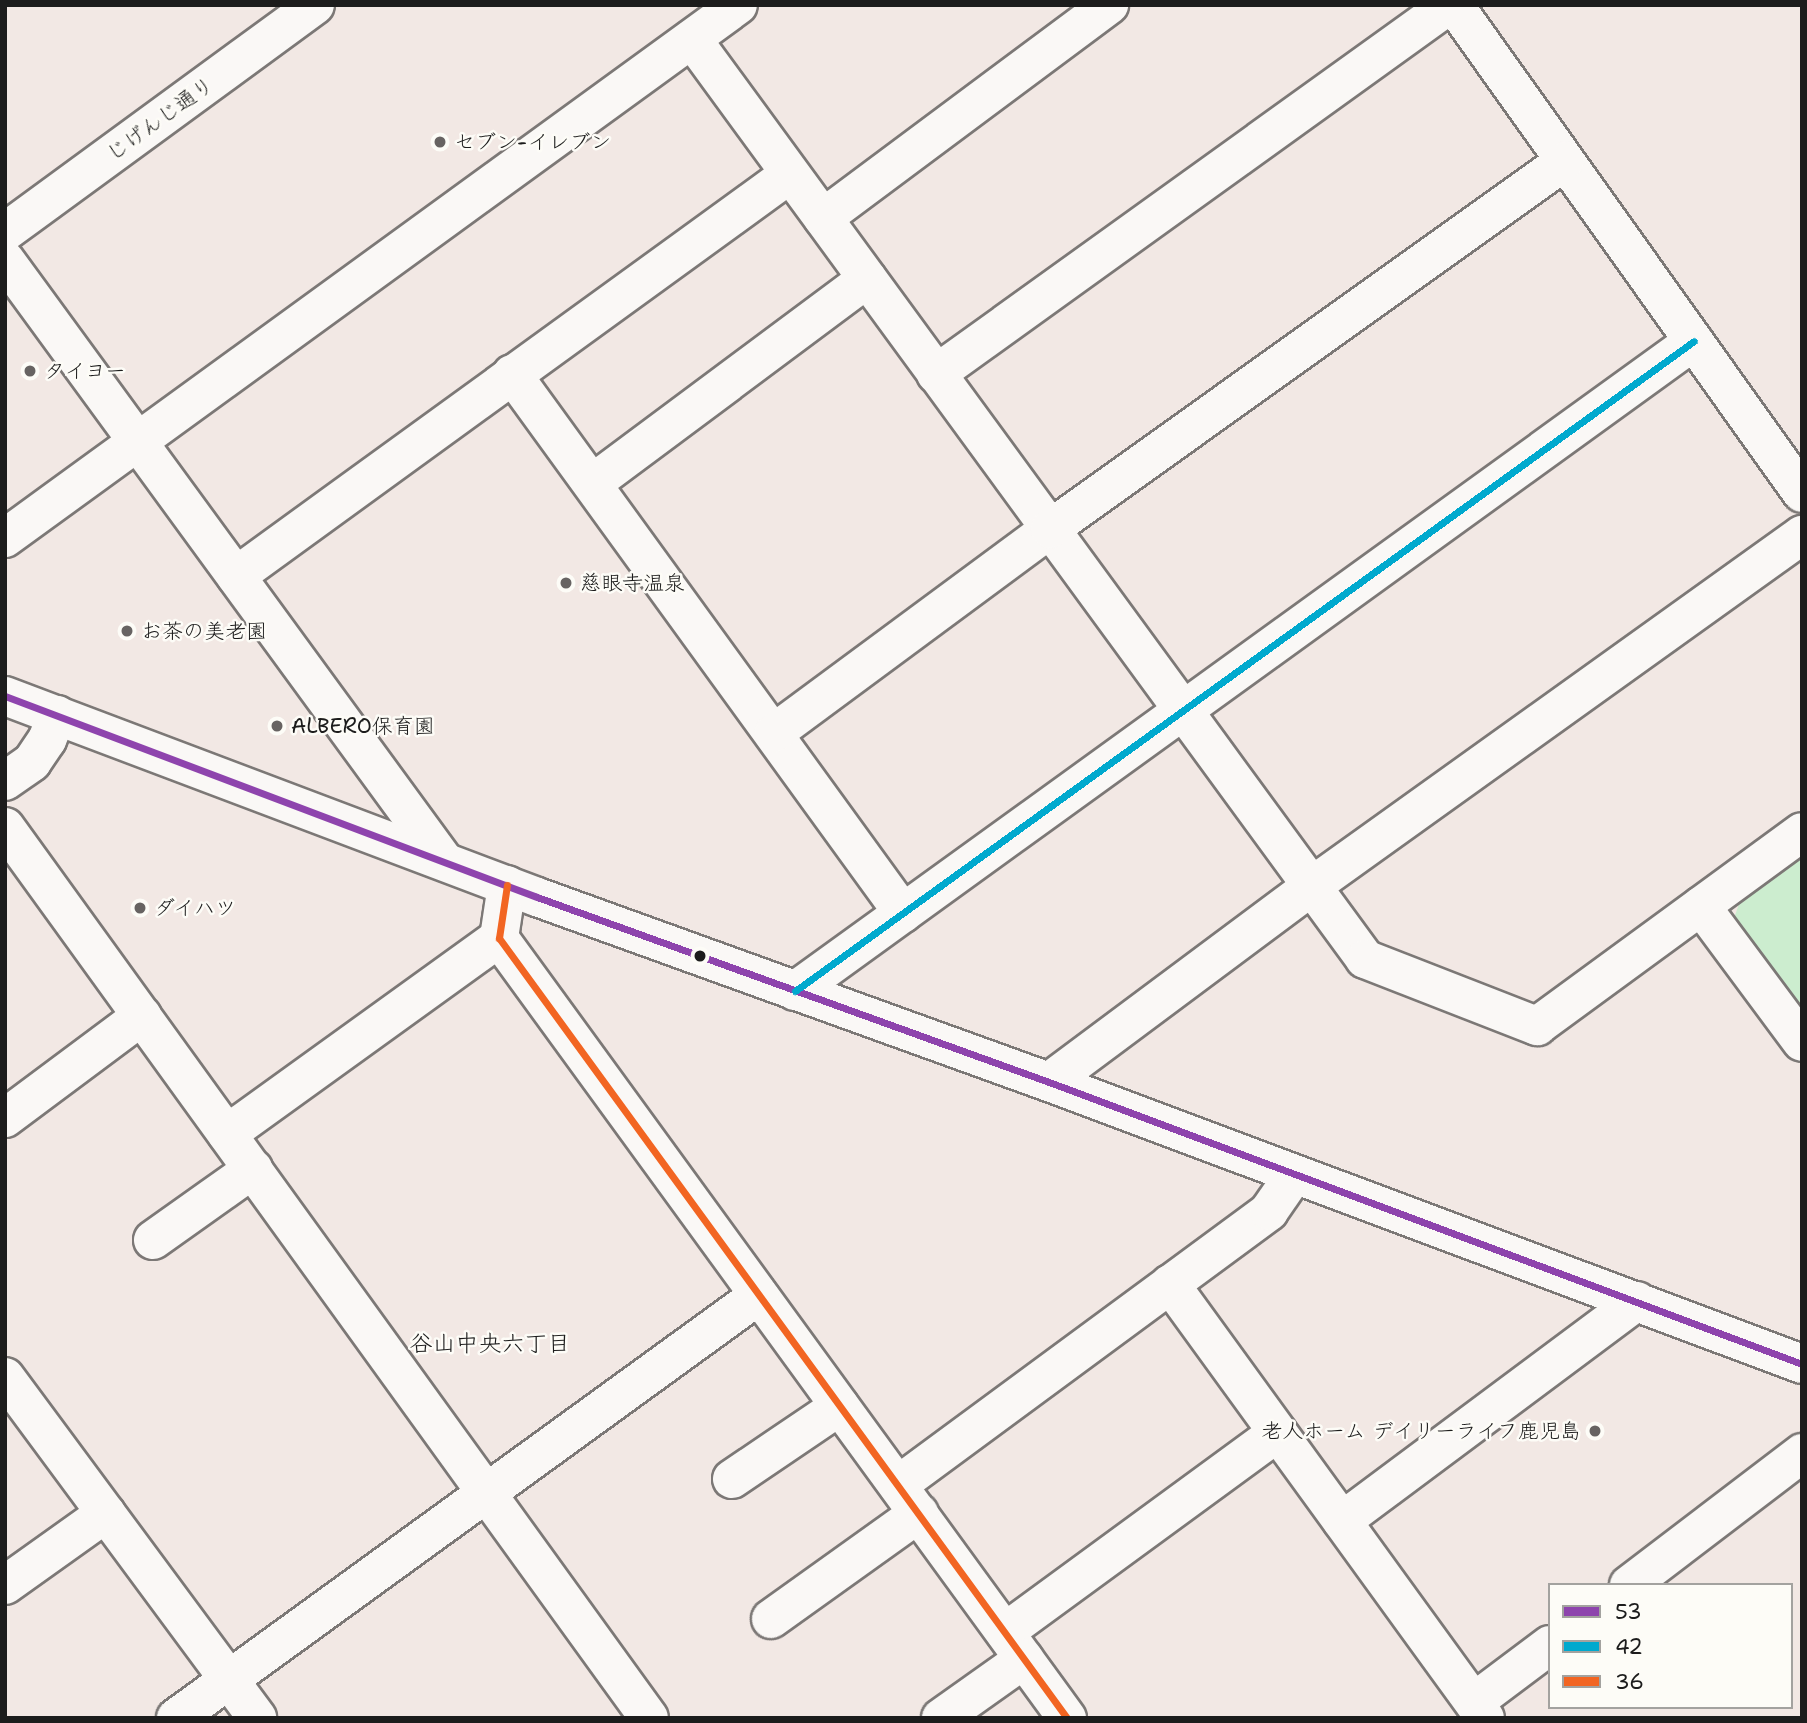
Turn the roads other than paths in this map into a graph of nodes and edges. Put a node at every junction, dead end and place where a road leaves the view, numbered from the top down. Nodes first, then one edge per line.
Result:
1 (315, 5) edge
2 (738, 5) edge
3 (1108, 5) edge
4 (1449, 5) edge
5 (1454, 5) edge
6 (691, 39) junction
7 (1565, 161) junction
8 (790, 174) junction
9 (823, 218) junction
10 (5, 232) edge
11 (5, 260) edge
12 (867, 279) junction
13 (1694, 341) junction
14 (512, 374) junction
15 (936, 374) junction
16 (138, 443) junction
17 (593, 483) junction
18 (1802, 493) edge
19 (1050, 529) junction
20 (1802, 535) edge
21 (5, 538) edge
22 (236, 576) junction
23 (5, 696) edge
24 (1182, 709) junction
25 (57, 715) junction
26 (774, 733) junction
27 (5, 781) edge
28 (5, 827) edge
29 (1802, 832) edge
30 (444, 861) junction
31 (507, 886) junction
32 (1312, 886) junction
33 (1701, 906) junction
34 (903, 913) junction
35 (499, 938) junction
36 (795, 991) junction
37 (142, 1016) junction
38 (1802, 1042) edge
39 (1049, 1083) junction
40 (5, 1118) edge
41 (227, 1134) junction
42 (253, 1169) junction
43 (1294, 1175) junction
44 (153, 1240) dead end
45 (1170, 1284) junction
46 (759, 1295) junction
47 (1637, 1301) junction
48 (1802, 1364) edge
49 (8, 1388) edge
50 (840, 1406) junction
51 (1278, 1432) junction
52 (1802, 1454) edge
53 (732, 1479) dead end
54 (486, 1493) junction
55 (908, 1499) junction
56 (106, 1513) junction
57 (1342, 1521) junction
58 (1632, 1583) edge
59 (5, 1586) edge
60 (771, 1619) dead end
61 (1014, 1645) junction
62 (1548, 1647) edge
63 (229, 1679) junction
64 (1479, 1710) edge
65 (176, 1718) edge
66 (257, 1718) edge
67 (649, 1718) edge
68 (941, 1718) edge
69 (1067, 1718) edge

1 - 10 street, じげんじ通り
2 - 6 street
3 - 9 street
4 - 15 street
5 - 7 street
6 - 8 street
6 - 16 street
7 - 13 street
7 - 19 street
8 - 9 street
8 - 14 street
9 - 12 street
11 - 16 street
12 - 15 street
12 - 17 street
13 - 18 street
13 - 24 street
14 - 17 street
14 - 22 street
15 - 19 street
16 - 21 street
16 - 22 street
17 - 26 street
19 - 24 street
19 - 26 street
20 - 32 street
22 - 30 street
23 - 25 street
24 - 32 street
24 - 34 street
25 - 27 street
25 - 30 street
26 - 34 street
28 - 37 street
29 - 33 street
30 - 31 street
31 - 35 street
31 - 36 street
32 - 33 street
32 - 39 street
33 - 38 street
34 - 36 street
35 - 41 street
35 - 46 street
36 - 39 street
37 - 40 street
37 - 41 street
39 - 43 street
41 - 42 street
42 - 44 street
42 - 54 street
43 - 45 street
43 - 47 street
45 - 51 street
45 - 55 street
46 - 50 street
46 - 54 street
47 - 48 street
47 - 57 street
49 - 56 street
50 - 53 street
50 - 55 street
51 - 57 street
51 - 61 street
52 - 58 street
54 - 63 street
54 - 67 street
55 - 60 street
55 - 61 street
56 - 59 street
56 - 63 street
57 - 64 street
61 - 68 street
61 - 69 street
62 - 64 street
63 - 65 street
63 - 66 street

